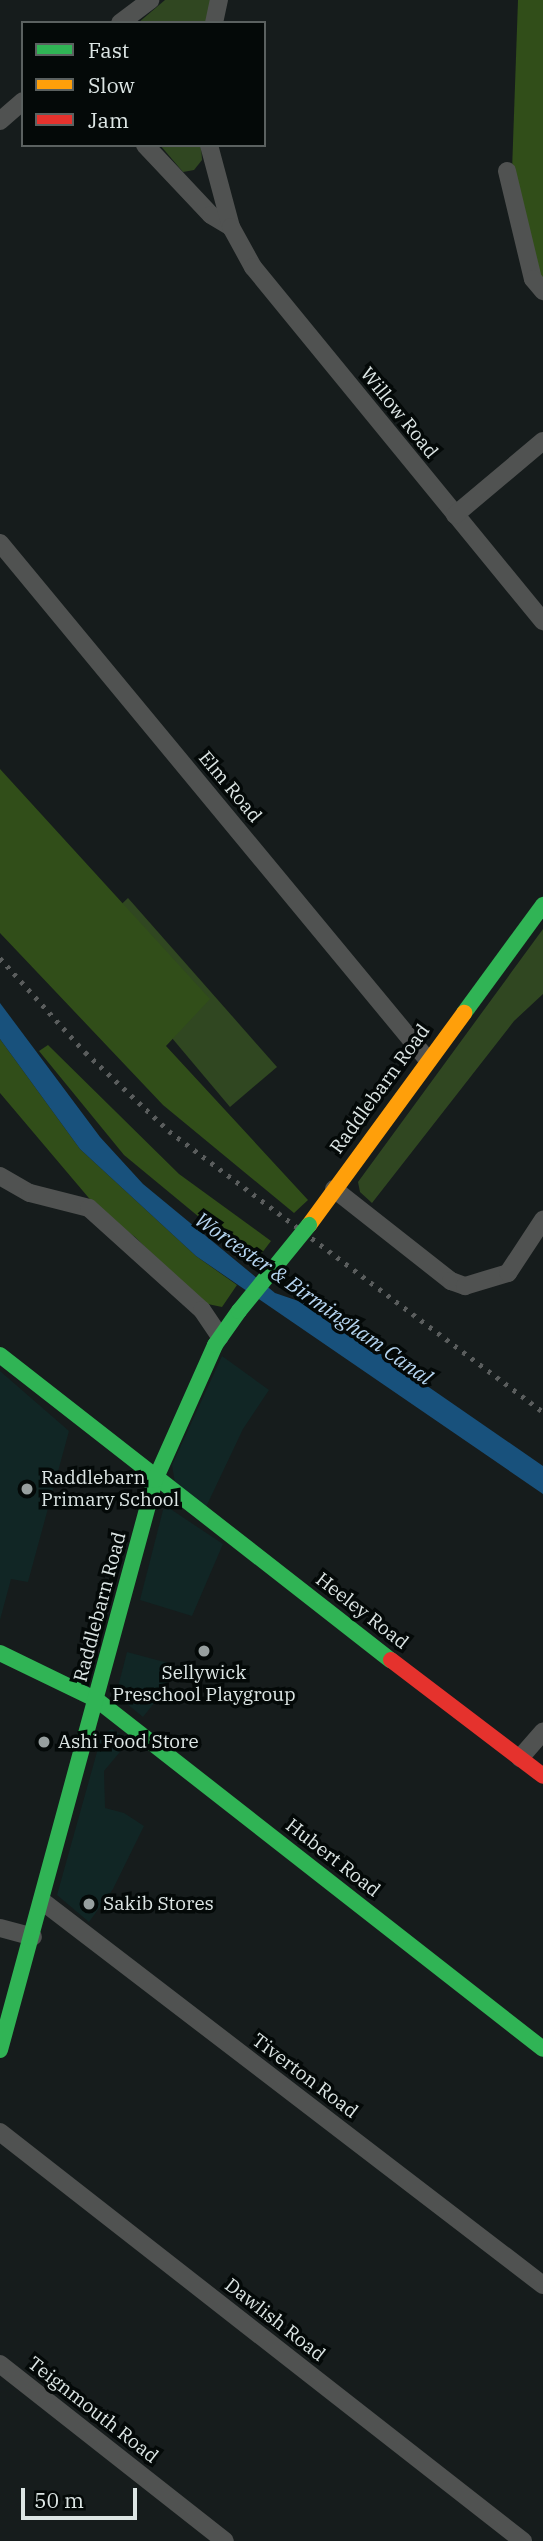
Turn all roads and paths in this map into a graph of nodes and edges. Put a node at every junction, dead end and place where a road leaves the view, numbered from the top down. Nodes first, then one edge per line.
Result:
1 (150, 0) edge
2 (219, 0) edge
3 (123, 21) edge
4 (214, 21) edge
5 (21, 103) edge
6 (0, 121) edge
7 (147, 147) edge
8 (210, 153) edge
9 (507, 171) dead end
10 (231, 227) junction
11 (543, 291) edge
12 (543, 441) edge
13 (454, 515) junction
14 (0, 543) edge
15 (543, 621) edge
16 (543, 905) edge
17 (427, 1059) junction
18 (0, 1176) edge
19 (334, 1189) junction
20 (543, 1220) edge
21 (220, 1337) junction
22 (0, 1355) edge
23 (155, 1480) junction
24 (0, 1653) edge
25 (97, 1700) junction
26 (543, 1732) edge
27 (520, 1758) junction
28 (543, 1776) edge
29 (42, 1901) junction
30 (0, 1928) edge
31 (33, 1937) junction
32 (543, 2049) edge
33 (0, 2050) edge
34 (0, 2132) edge
35 (543, 2285) edge
36 (0, 2364) edge
37 (225, 2541) edge
38 (523, 2541) edge

1 - 3 street
2 - 4 street
5 - 6 street
7 - 10 street, Willow Road
8 - 10 street, Willow Road
9 - 11 street
10 - 13 street, Willow Road
12 - 13 street
13 - 15 street, Willow Road
14 - 17 street, Elm Road
16 - 17 street, Raddlebarn Road
17 - 19 street, Raddlebarn Road
18 - 21 street
19 - 20 street
19 - 21 street, Raddlebarn Road, bridge
21 - 23 street, Raddlebarn Road
22 - 23 street, Heeley Road
23 - 25 street, Raddlebarn Road
23 - 27 street, Heeley Road
24 - 25 street, Hubert Road
25 - 29 street, Raddlebarn Road
25 - 32 street, Hubert Road
26 - 27 street
27 - 28 street, Heeley Road
29 - 31 street, Raddlebarn Road
29 - 35 street, Tiverton Road
30 - 31 street
31 - 33 street, Raddlebarn Road
34 - 38 street, Dawlish Road
36 - 37 street, Teignmouth Road

